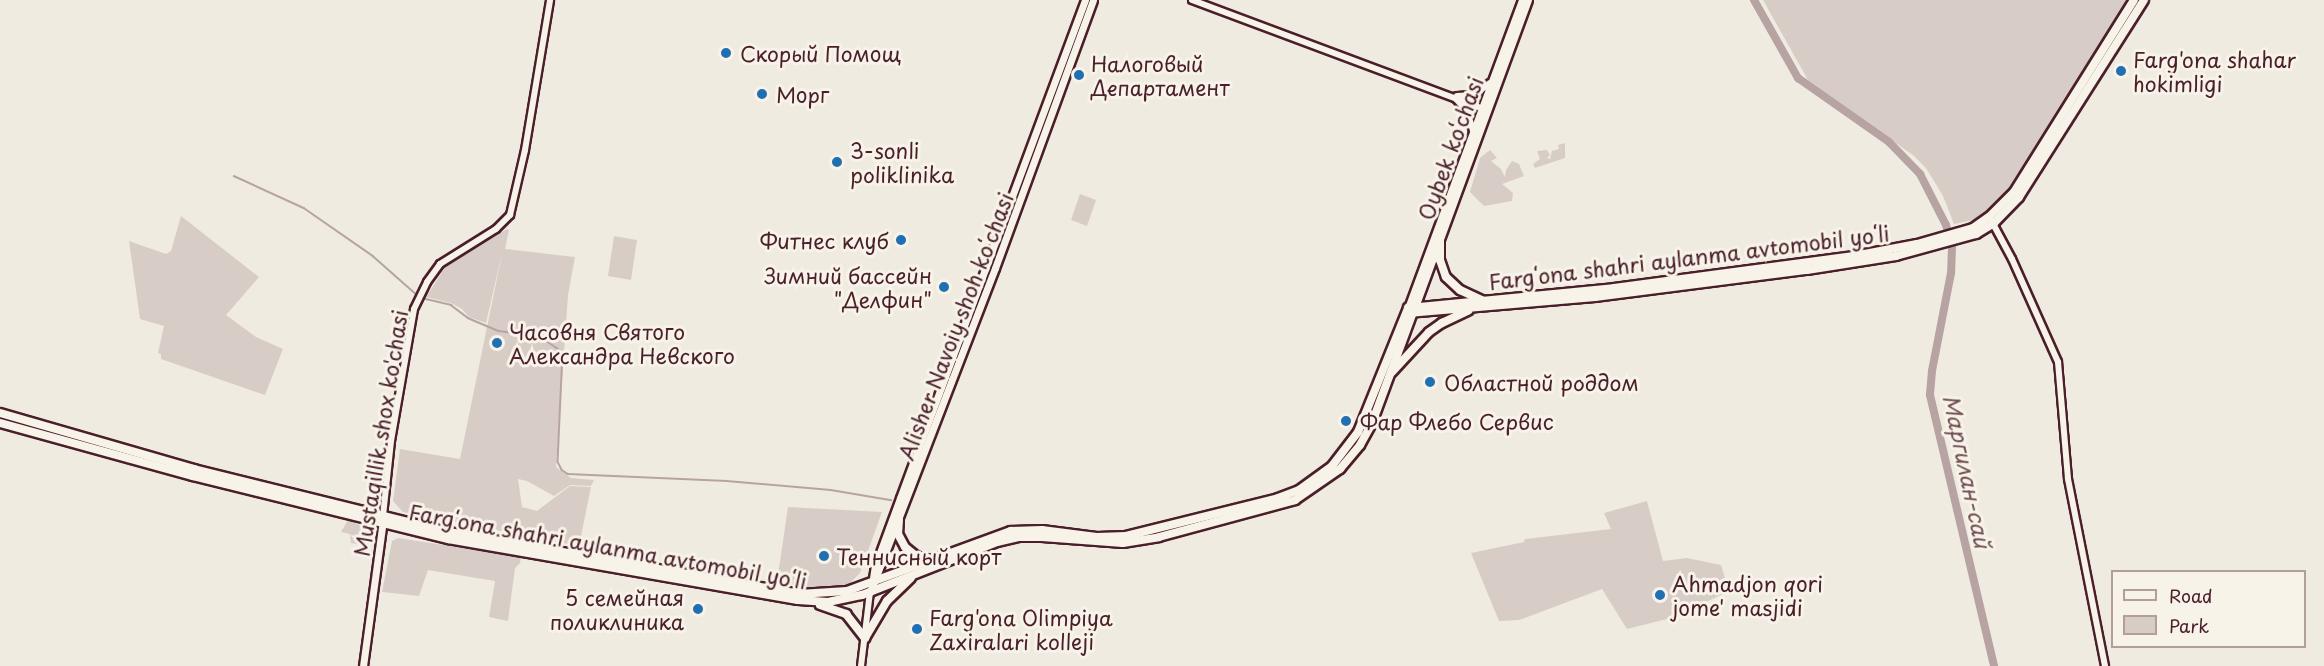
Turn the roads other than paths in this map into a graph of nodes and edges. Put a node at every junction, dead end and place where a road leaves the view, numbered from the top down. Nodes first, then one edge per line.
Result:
1 (550, 0) edge
2 (1085, 0) edge
3 (1093, 0) edge
4 (1192, 0) edge
5 (1522, 0) edge
6 (1528, 0) edge
7 (2134, 0) edge
8 (2144, 0) edge
9 (1493, 81) junction
10 (1453, 96) junction
11 (2078, 96) junction
12 (1485, 110) junction
13 (1473, 133) junction
14 (1992, 220) junction
15 (1440, 240) junction
16 (1487, 304) junction
17 (1410, 310) junction
18 (1387, 378) junction
19 (0, 413) edge
20 (0, 423) edge
21 (1318, 482) junction
22 (382, 520) junction
23 (899, 520) junction
24 (930, 560) junction
25 (915, 574) junction
26 (872, 588) junction
27 (798, 600) junction
28 (865, 638) junction
29 (363, 666) edge
30 (861, 666) edge
31 (2105, 666) edge

1 - 22 main road, Mustaqillik shox ko'chasi
2 - 26 main road, Alisher Navoiy shoh koʻchasi
3 - 23 main road, Alisher Navoiy shoh koʻchasi
4 - 10 main road
5 - 9 main road, Oybek ko‘chasi
6 - 12 main road, Oybek ko‘chasi
7 - 11 highway, Fargʻona shahri aylanma avtomobil yoʻli
8 - 11 highway, Fargʻona shahri aylanma avtomobil yoʻli
9 - 10 main road
9 - 12 main road, Oybek ko‘chasi
10 - 12 main road
10 - 13 main road
11 - 14 highway, Fargʻona shahri aylanma avtomobil yoʻli
12 - 13 main road, Oybek ko‘chasi
12 - 15 main road, Oybek ko‘chasi
13 - 17 main road, Oybek ko‘chasi
14 - 16 highway, Fargʻona shahri aylanma avtomobil yoʻli
14 - 31 main road
15 - 16 highway
15 - 17 main road, Oybek ko‘chasi
16 - 17 highway
16 - 18 highway
17 - 18 highway, Fargʻona shahri aylanma avtomobil yoʻli
17 - 21 highway, Fargʻona shahri aylanma avtomobil yoʻli
18 - 21 highway, Fargʻona shahri aylanma avtomobil yoʻli
19 - 22 highway, Fargʻona shahri aylanma avtomobil yoʻli
20 - 22 highway, Fargʻona shahri aylanma avtomobil yoʻli
21 - 24 highway, Fargʻona shahri aylanma avtomobil yoʻli
21 - 25 highway, Fargʻona shahri aylanma avtomobil yoʻli
22 - 26 highway, Fargʻona shahri aylanma avtomobil yoʻli
22 - 27 highway, Fargʻona shahri aylanma avtomobil yoʻli
22 - 29 main road, Mustaqillik shox ko'chasi
23 - 24 highway
23 - 26 main road, Alisher Navoiy shoh koʻchasi
24 - 26 highway, Fargʻona shahri aylanma avtomobil yoʻli
25 - 26 highway, Fargʻona shahri aylanma avtomobil yoʻli
25 - 28 highway
26 - 27 highway, Fargʻona shahri aylanma avtomobil yoʻli
26 - 28 main road, Alisher Navoiy shoh koʻchasi
27 - 28 highway
28 - 30 main road, Alisher Navoiy shoh koʻchasi

